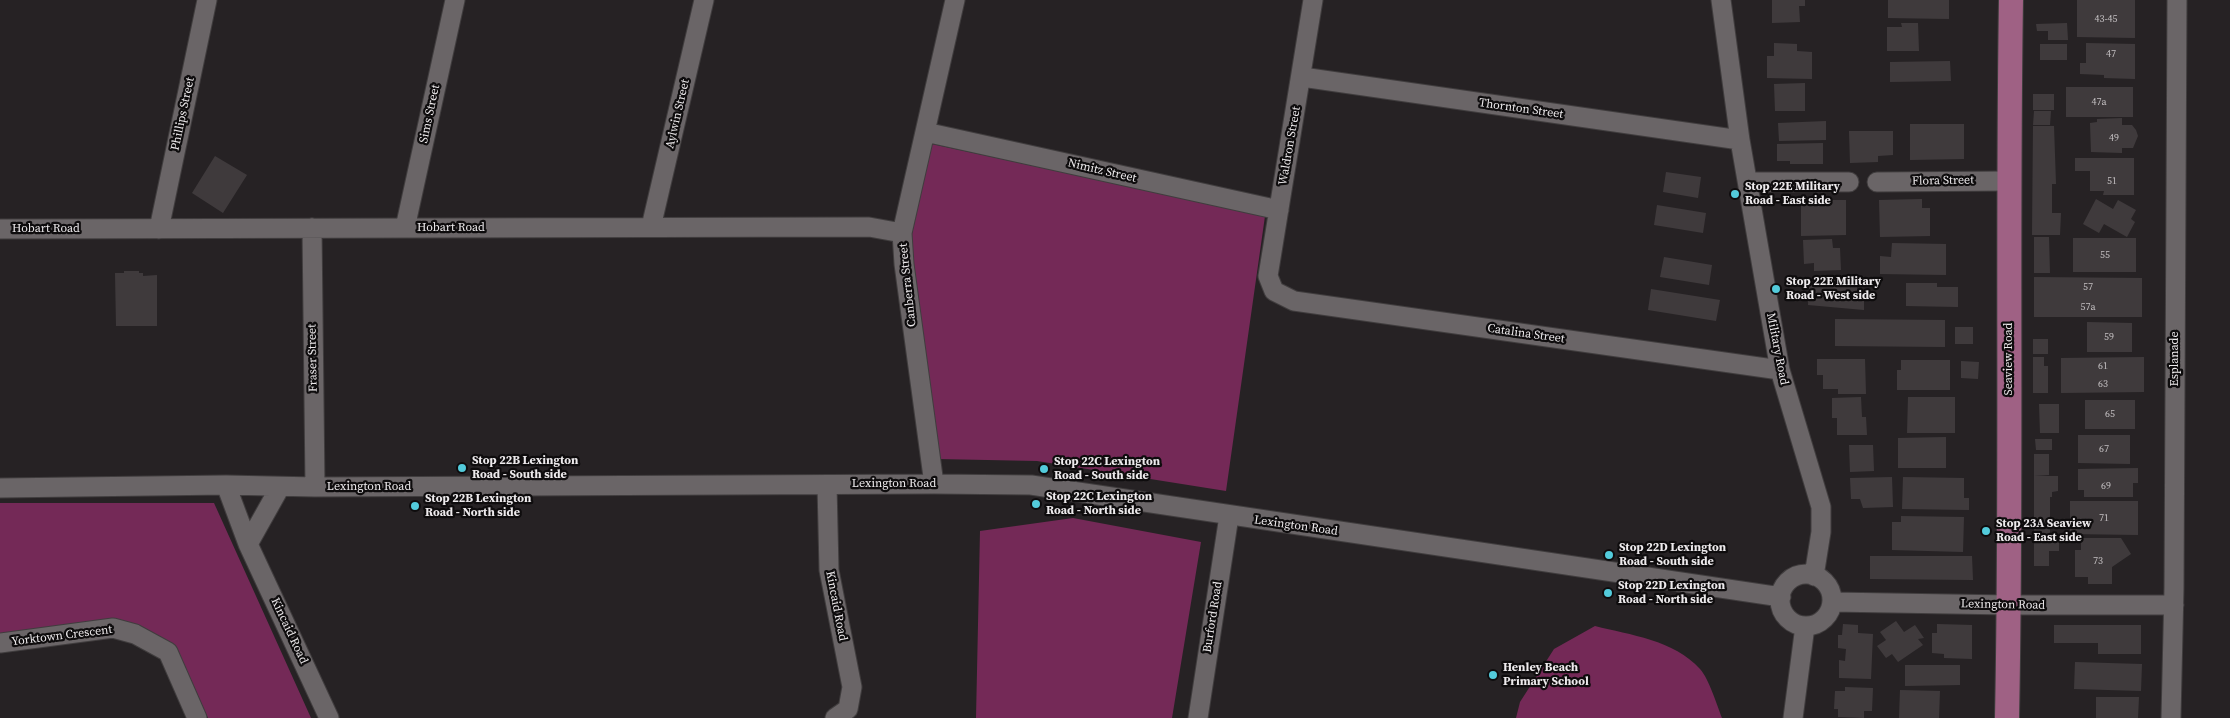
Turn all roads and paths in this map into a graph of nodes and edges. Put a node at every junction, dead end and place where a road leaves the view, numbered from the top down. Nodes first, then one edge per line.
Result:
1 (207, 0) edge
2 (455, 0) edge
3 (704, 0) edge
4 (955, 0) edge
5 (1313, 0) edge
6 (1721, 0) edge
7 (2011, 0) edge
8 (2177, 0) edge
9 (1302, 77) junction
10 (924, 132) junction
11 (1740, 140) junction
12 (2009, 180) junction
13 (1849, 182) dead end
14 (1877, 182) dead end
15 (1749, 186) junction
16 (1279, 210) junction
17 (651, 227) junction
18 (159, 228) junction
19 (312, 228) junction
20 (405, 228) junction
21 (0, 229) edge
22 (902, 233) junction
23 (1274, 290) joint
24 (1780, 370) junction
25 (934, 484) junction
26 (226, 485) junction
27 (827, 485) junction
28 (280, 487) junction
29 (0, 488) edge
30 (314, 488) junction
31 (1229, 516) junction
32 (248, 544) junction
33 (1814, 576) junction
34 (1781, 597) junction
35 (1832, 602) junction
36 (2009, 605) junction
37 (2174, 605) junction
38 (1805, 626) junction
39 (0, 644) edge
40 (197, 718) edge
41 (329, 718) edge
42 (835, 718) edge
43 (1198, 718) edge
44 (1793, 718) edge
45 (2007, 718) edge
46 (2171, 718) edge

1 - 18 street, Phillips Street
2 - 20 street, Sims Street
3 - 17 street, Aylwin Street
4 - 10 street, Canberra Street
5 - 9 street, Waldron Street
6 - 11 street, Military Road
7 - 12 main road, Seaview Road
8 - 37 street, Esplanade
9 - 11 street, Thornton Street
9 - 16 street, Waldron Street
10 - 16 street, Nimitz Street
10 - 22 street, Canberra Street
11 - 15 street, Military Road
12 - 14 street, Flora Street
12 - 36 main road, Seaview Road
13 - 15 street
15 - 24 street, Military Road
16 - 23 street, Waldron Street
17 - 20 street, Hobart Road
17 - 22 street, Hobart Road
18 - 19 street, Hobart Road
18 - 21 street, Hobart Road
19 - 20 street, Hobart Road
19 - 30 street, Fraser Street
22 - 25 street, Canberra Street
23 - 24 street, Catalina Street
24 - 33 street, Military Road
25 - 27 street, Lexington Road
25 - 31 street, Lexington Road
26 - 28 street, Lexington Road
26 - 29 street, Lexington Road
26 - 32 street, Kincaid Road
27 - 30 street, Lexington Road
27 - 42 street, Kincaid Road
28 - 30 street, Lexington Road
28 - 32 street
31 - 34 street, Lexington Road
31 - 43 street, Burford Road
32 - 41 street, Kincaid Road
33 - 34 street
33 - 35 street
34 - 38 street
35 - 36 street, Lexington Road
35 - 38 street
36 - 37 street, Lexington Road
36 - 45 main road, Seaview Road
37 - 46 street, Esplanade
38 - 44 street
39 - 40 street, Yorktown Crescent

